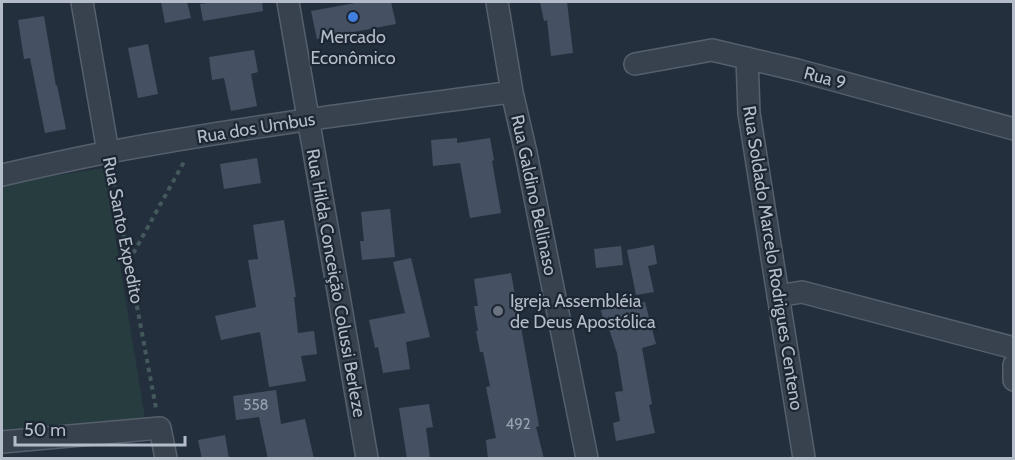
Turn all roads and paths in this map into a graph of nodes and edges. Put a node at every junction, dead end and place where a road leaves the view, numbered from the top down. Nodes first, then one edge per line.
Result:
1 (82, 2) edge
2 (288, 2) edge
3 (497, 2) edge
4 (747, 58) junction
5 (635, 64) dead end
6 (512, 93) junction
7 (308, 120) junction
8 (1014, 129) edge
9 (197, 137) junction
10 (108, 152) junction
11 (2, 175) edge
12 (129, 262) junction
13 (778, 296) junction
14 (1014, 348) edge
15 (1014, 365) edge
16 (1014, 380) edge
17 (160, 428) junction
18 (2, 442) edge
19 (166, 459) edge
20 (367, 459) edge
21 (588, 459) edge
22 (804, 459) edge

1 - 10 street, Rua Santo Expedito
2 - 7 street, Rua Hilda Conceição Colussi Berleze
3 - 6 street, Rua Galdino Bellinaso
4 - 5 street, Rua 9
4 - 8 street, Rua 9
4 - 13 street, Rua Soldado Marcelo Rodrigues Centeno
6 - 7 street, Rua dos Umbus
6 - 21 street, Rua Galdino Bellinaso
7 - 9 street, Rua dos Umbus
7 - 20 street, Rua Hilda Conceição Colussi Berleze
9 - 10 street, Rua dos Umbus
9 - 12 path
10 - 11 street, Rua dos Umbus
10 - 12 path, Rua Santo Expedito
12 - 17 path, Rua Santo Expedito
13 - 14 street
13 - 22 street, Rua Soldado Marcelo Rodrigues Centeno
15 - 16 street
17 - 18 street
17 - 19 street

